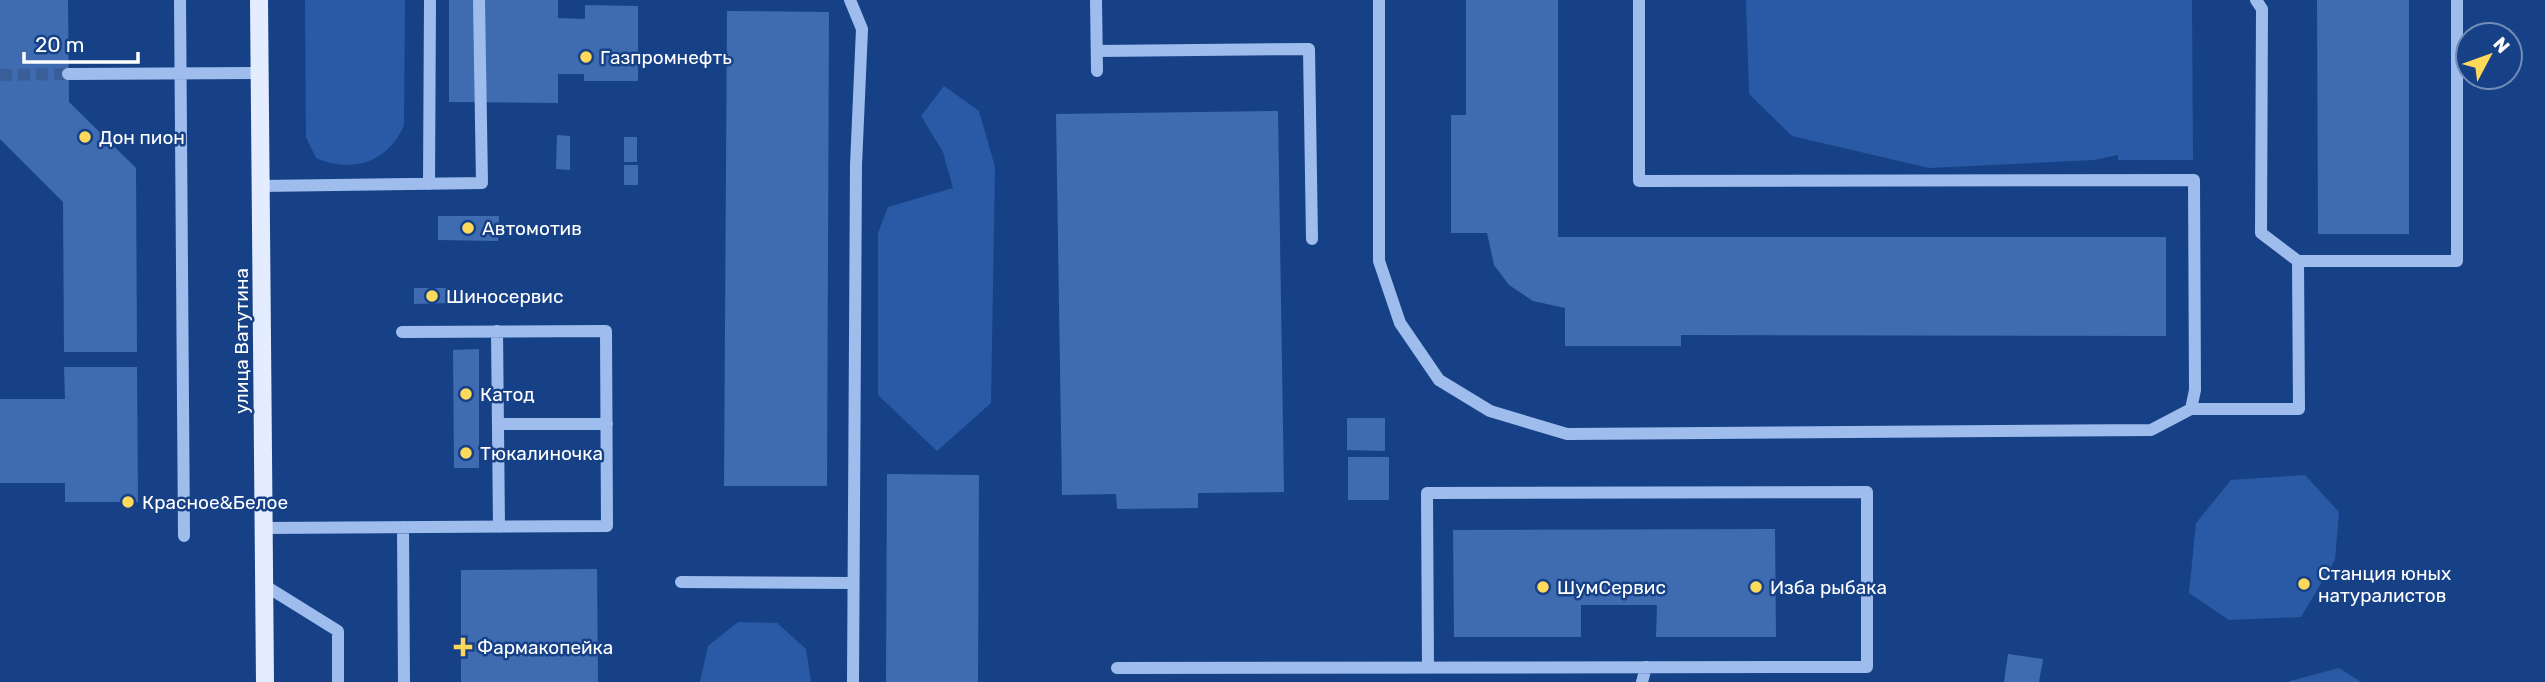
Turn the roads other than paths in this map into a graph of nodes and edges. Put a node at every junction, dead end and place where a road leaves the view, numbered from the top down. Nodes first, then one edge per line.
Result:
1 (180, 0) edge
2 (259, 0) edge
3 (430, 0) edge
4 (479, 0) edge
5 (850, 0) edge
6 (1096, 0) edge
7 (1380, 0) edge
8 (1639, 0) edge
9 (2256, 0) edge
10 (2457, 0) edge
11 (1097, 51) junction
12 (1097, 71) dead end
13 (68, 74) tunnel mouth
14 (181, 74) junction
15 (260, 74) junction
16 (429, 184) junction
17 (261, 186) junction
18 (1312, 239) dead end
19 (2298, 261) junction
20 (497, 331) junction
21 (402, 332) dead end
22 (2191, 409) junction
23 (498, 424) junction
24 (607, 424) junction
25 (403, 527) junction
26 (499, 527) junction
27 (263, 528) junction
28 (184, 536) dead end
29 (681, 582) dead end
30 (853, 583) junction
31 (264, 585) junction
32 (1428, 667) junction
33 (1646, 667) junction
34 (1117, 668) dead end
35 (265, 682) edge
36 (338, 682) edge
37 (404, 682) edge
38 (853, 682) edge
39 (1642, 682) edge

1 - 14 lane
2 - 15 main road, улица Ватутина
3 - 16 lane
4 - 16 lane
5 - 30 lane
6 - 11 lane
7 - 22 lane
8 - 22 lane
9 - 19 lane
10 - 19 lane
11 - 12 lane
11 - 18 lane
13 - 14 lane
14 - 15 lane
14 - 28 lane
15 - 17 main road, улица Ватутина
16 - 17 lane
17 - 27 main road, улица Ватутина
19 - 22 lane
20 - 21 lane
20 - 23 lane
20 - 24 lane
23 - 24 lane
23 - 26 lane
24 - 26 lane
25 - 26 lane
25 - 27 lane
25 - 37 lane
27 - 31 main road, улица Ватутина
29 - 30 lane
30 - 38 lane
31 - 35 main road, улица Ватутина
31 - 36 lane
32 - 33 lane
32 - 33 lane
32 - 34 lane
33 - 39 lane

